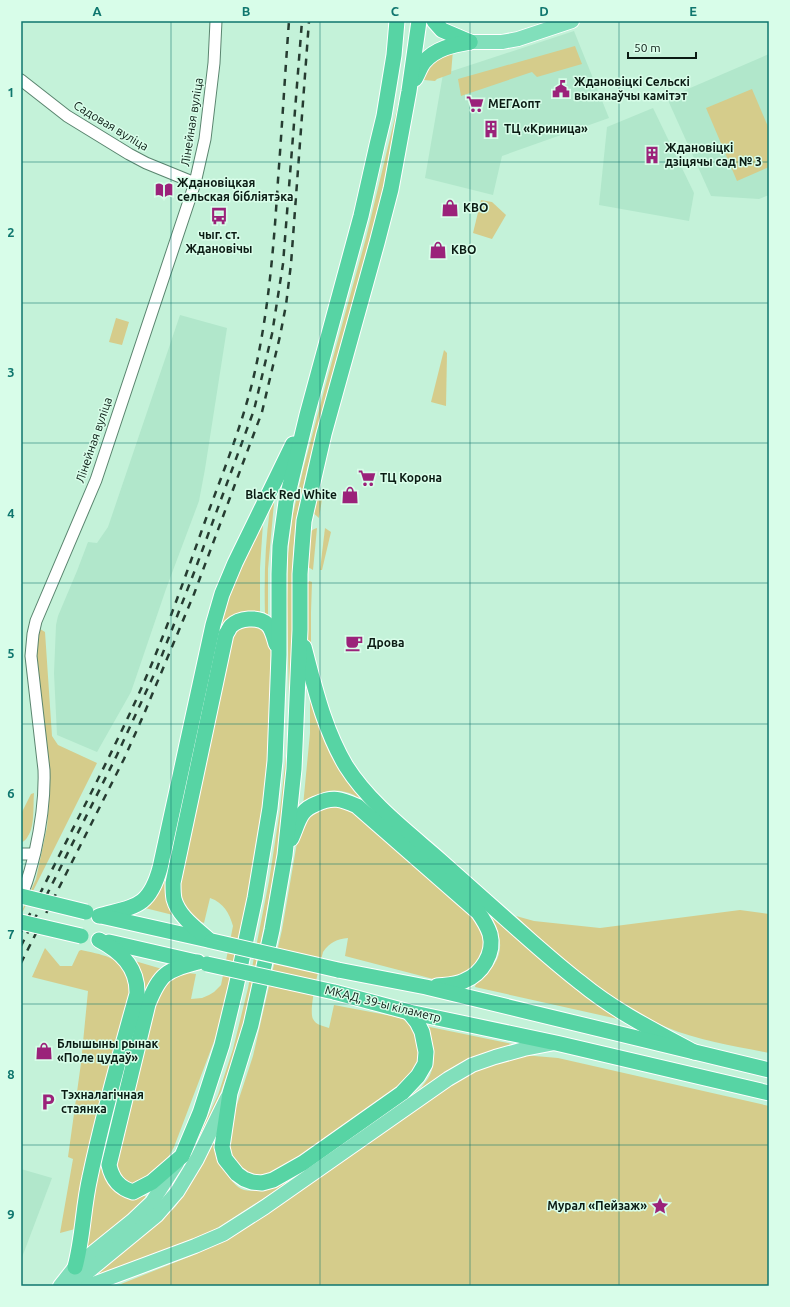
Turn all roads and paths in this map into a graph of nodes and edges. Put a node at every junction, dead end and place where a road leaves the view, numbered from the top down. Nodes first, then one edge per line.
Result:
1 (216, 21) edge
2 (397, 21) edge
3 (418, 21) edge
4 (434, 21) edge
5 (572, 21) edge
6 (470, 42) junction
7 (21, 80) edge
8 (409, 91) junction
9 (195, 183) junction
10 (307, 415) junction
11 (300, 630) junction
12 (279, 655) junction
13 (286, 852) junction
14 (21, 854) edge
15 (34, 854) junction
16 (21, 896) edge
17 (93, 914) junction
18 (21, 922) edge
19 (98, 940) junction
20 (210, 941) junction
21 (203, 963) junction
22 (426, 987) junction
23 (408, 1012) junction
24 (556, 1043) junction
25 (694, 1052) junction
26 (769, 1070) edge
27 (230, 1093) junction
28 (769, 1093) edge
29 (182, 1156) junction
30 (75, 1267) junction
31 (60, 1286) edge
32 (75, 1286) edge
33 (88, 1286) edge

1 - 9 street, Лінейная вуліца
2 - 10 highway
3 - 8 highway
4 - 6 highway
5 - 6 main road
6 - 8 highway
7 - 9 street, Садовая вуліца
8 - 11 highway
9 - 15 street, Лінейная вуліца
10 - 12 highway
10 - 17 highway
11 - 13 highway
11 - 25 highway
12 - 20 highway
12 - 29 highway
13 - 22 highway
13 - 27 highway
14 - 15 street
15 - 16 street, Лінейная вуліца
16 - 17 highway, МКАД, 39-ы кіламетр, bridge
17 - 20 highway, МКАД, 39-ы кіламетр
18 - 19 highway, МКАД, 39-ы кіламетр, bridge
19 - 21 highway, МКАД, 39-ы кіламетр
19 - 30 highway
20 - 22 highway, МКАД, 39-ы кіламетр, bridge
21 - 23 highway, МКАД, 39-ы кіламетр, bridge
21 - 29 highway
22 - 25 highway, МКАД, 39-ы кіламетр
23 - 24 highway, МКАД, 39-ы кіламетр
23 - 27 highway
24 - 28 highway, МКАД, 39-ы кіламетр
24 - 33 main road
25 - 26 highway, МКАД, 39-ы кіламетр
27 - 32 main road
29 - 30 main road
30 - 31 main road

